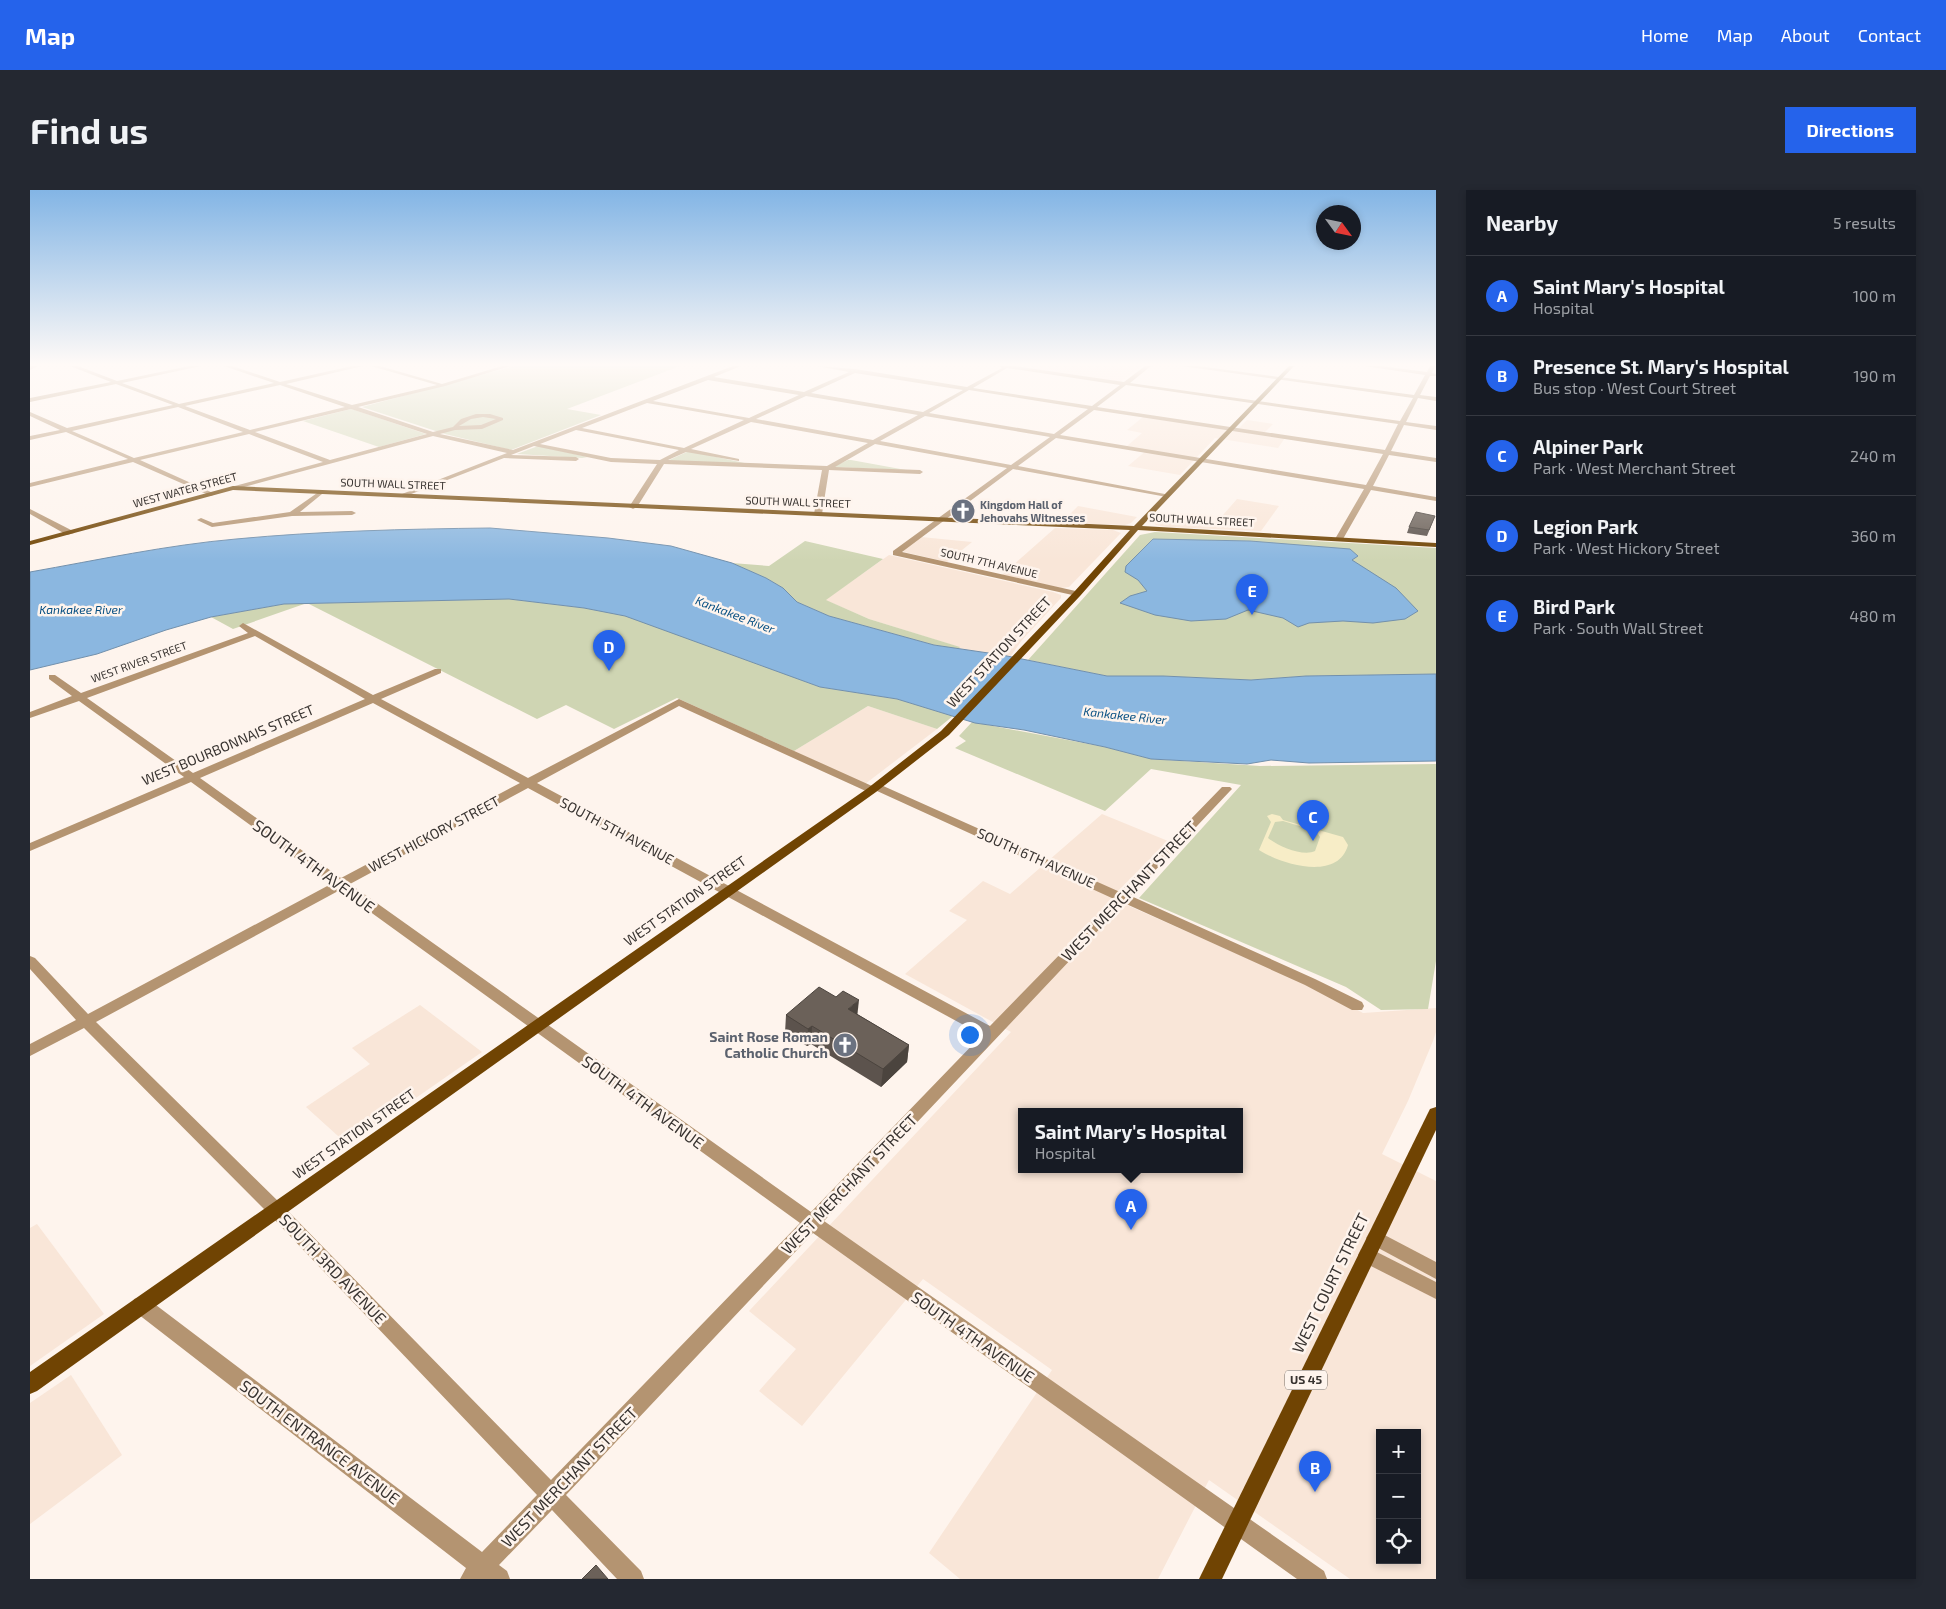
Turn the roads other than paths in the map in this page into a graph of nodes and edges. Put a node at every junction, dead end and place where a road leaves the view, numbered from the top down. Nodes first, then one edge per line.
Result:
1 (62, 431) edge
2 (68, 431) edge
3 (248, 431) edge
4 (256, 431) edge
5 (423, 431) edge
6 (445, 431) edge
7 (568, 431) edge
8 (590, 431) edge
9 (725, 431) edge
10 (810, 431) edge
11 (894, 431) edge
12 (1024, 431) edge
13 (1062, 431) edge
14 (1229, 431) edge
15 (1243, 431) edge
16 (1398, 431) edge
17 (251, 432) junction
18 (433, 434) junction
19 (1055, 436) junction
20 (30, 438) edge
21 (874, 442) junction
22 (533, 444) junction
23 (685, 449) junction
24 (512, 452) junction
25 (1386, 452) junction
26 (501, 457) junction
27 (133, 460) junction
28 (612, 460) junction
29 (1201, 460) junction
30 (1436, 460) edge
31 (330, 462) junction
32 (660, 463) junction
33 (1012, 467) junction
34 (776, 468) junction
35 (825, 470) junction
36 (920, 472) dead end
37 (30, 485) edge
38 (233, 488) junction
39 (1370, 488) junction
40 (320, 493) junction
41 (211, 494) junction
42 (1167, 495) junction
43 (404, 496) junction
44 (1436, 498) edge
45 (633, 507) junction
46 (30, 511) edge
47 (352, 513) dead end
48 (292, 514) junction
49 (818, 514) junction
50 (201, 520) dead end
51 (941, 520) junction
52 (1136, 528) junction
53 (70, 533) junction
54 (1340, 538) junction
55 (30, 544) edge
56 (1434, 544) edge
57 (1077, 594) junction
58 (243, 626) dead end
59 (256, 633) junction
60 (438, 671) dead end
61 (52, 677) dead end
62 (79, 697) junction
63 (373, 699) junction
64 (679, 702) joint
65 (30, 715) edge
66 (192, 778) junction
67 (528, 783) junction
68 (875, 789) junction
69 (1226, 789) dead end
70 (30, 847) edge
71 (340, 884) junction
72 (729, 891) junction
73 (1123, 897) junction
74 (30, 961) edge
75 (1356, 1006) dead end
76 (86, 1021) junction
77 (538, 1026) junction
78 (992, 1034) junction
79 (30, 1051) edge
80 (1436, 1113) edge
81 (276, 1210) junction
82 (812, 1222) junction
83 (1371, 1246) junction
84 (1436, 1271) edge
85 (1436, 1291) edge
86 (141, 1305) junction
87 (30, 1384) edge
88 (552, 1494) junction
89 (1237, 1523) junction
90 (484, 1575) edge
91 (633, 1579) edge
92 (1210, 1579) edge
93 (1316, 1579) edge

1 - 20 street
2 - 27 street
3 - 17 street
4 - 17 street
5 - 18 street
6 - 18 street, WEST WATER STREET
7 - 22 street
8 - 23 street
9 - 23 street
10 - 21 street
11 - 21 street
12 - 19 street
13 - 19 street
14 - 29 main road, WEST STATION STREET
15 - 25 street
16 - 25 street
17 - 27 street
17 - 31 street
18 - 24 street
18 - 31 street, WEST WATER STREET
19 - 29 street
19 - 33 street
21 - 33 street
21 - 35 street
22 - 24 street
22 - 28 street
23 - 32 street
23 - 34 street
24 - 26 street
25 - 30 street
25 - 39 street
26 - 28 street
26 - 43 street
27 - 37 street
27 - 41 street
28 - 32 street
29 - 39 street
29 - 42 main road, WEST STATION STREET
31 - 38 street, WEST WATER STREET
32 - 34 street
32 - 45 street
33 - 42 street
33 - 51 street
34 - 35 street
35 - 36 street
35 - 49 street
38 - 40 main road, SOUTH WALL STREET
38 - 41 main road, WEST WATER STREET
39 - 44 street
39 - 54 street
40 - 43 main road, SOUTH WALL STREET
40 - 48 street
41 - 53 main road, WEST WATER STREET
42 - 52 main road, WEST STATION STREET
43 - 45 main road, SOUTH WALL STREET
45 - 49 main road, SOUTH WALL STREET
46 - 53 street
47 - 48 street
48 - 50 street
49 - 51 main road, SOUTH WALL STREET
51 - 52 main road, SOUTH WALL STREET
51 - 57 street, SOUTH 7TH AVENUE
52 - 54 main road, SOUTH WALL STREET
52 - 57 main road, WEST STATION STREET
53 - 55 main road, WEST WATER STREET
54 - 56 main road, SOUTH WALL STREET
57 - 68 main road, WEST STATION STREET
58 - 59 street, SOUTH 5TH AVENUE
59 - 62 street, WEST RIVER STREET
59 - 63 street, SOUTH 5TH AVENUE
60 - 63 street, WEST BOURBONNAIS STREET
61 - 62 street, SOUTH 4TH AVENUE
62 - 65 street, WEST RIVER STREET
62 - 66 street, SOUTH 4TH AVENUE
63 - 66 street, WEST BOURBONNAIS STREET
63 - 67 street, SOUTH 5TH AVENUE
64 - 67 street, WEST HICKORY STREET
64 - 68 street, SOUTH 6TH AVENUE
66 - 70 street, WEST BOURBONNAIS STREET
66 - 71 street, SOUTH 4TH AVENUE
67 - 71 street, WEST HICKORY STREET
67 - 72 street, SOUTH 5TH AVENUE
68 - 72 main road, WEST STATION STREET
68 - 73 street, SOUTH 6TH AVENUE
69 - 73 street, WEST MERCHANT STREET
71 - 76 street, WEST HICKORY STREET
71 - 77 street, SOUTH 4TH AVENUE
72 - 77 main road, WEST STATION STREET
72 - 78 street, SOUTH 5TH AVENUE
73 - 75 street, SOUTH 6TH AVENUE
73 - 78 street, WEST MERCHANT STREET
74 - 76 street, SOUTH 3RD AVENUE
76 - 79 street, WEST HICKORY STREET
76 - 81 street, SOUTH 3RD AVENUE
77 - 81 main road, WEST STATION STREET
77 - 82 street, SOUTH 4TH AVENUE
78 - 82 street, WEST MERCHANT STREET
80 - 83 main road, WEST COURT STREET / US 45
81 - 86 main road, WEST STATION STREET
81 - 88 street, SOUTH 3RD AVENUE
82 - 88 street, WEST MERCHANT STREET
82 - 89 street, SOUTH 4TH AVENUE
83 - 84 street
83 - 85 street
83 - 89 main road, WEST COURT STREET / US 45
86 - 87 main road, WEST STATION STREET
86 - 90 street, SOUTH ENTRANCE AVENUE
88 - 90 street, WEST MERCHANT STREET
88 - 91 street, SOUTH 3RD AVENUE
89 - 92 main road, WEST COURT STREET / US 45
89 - 93 street, SOUTH 4TH AVENUE

